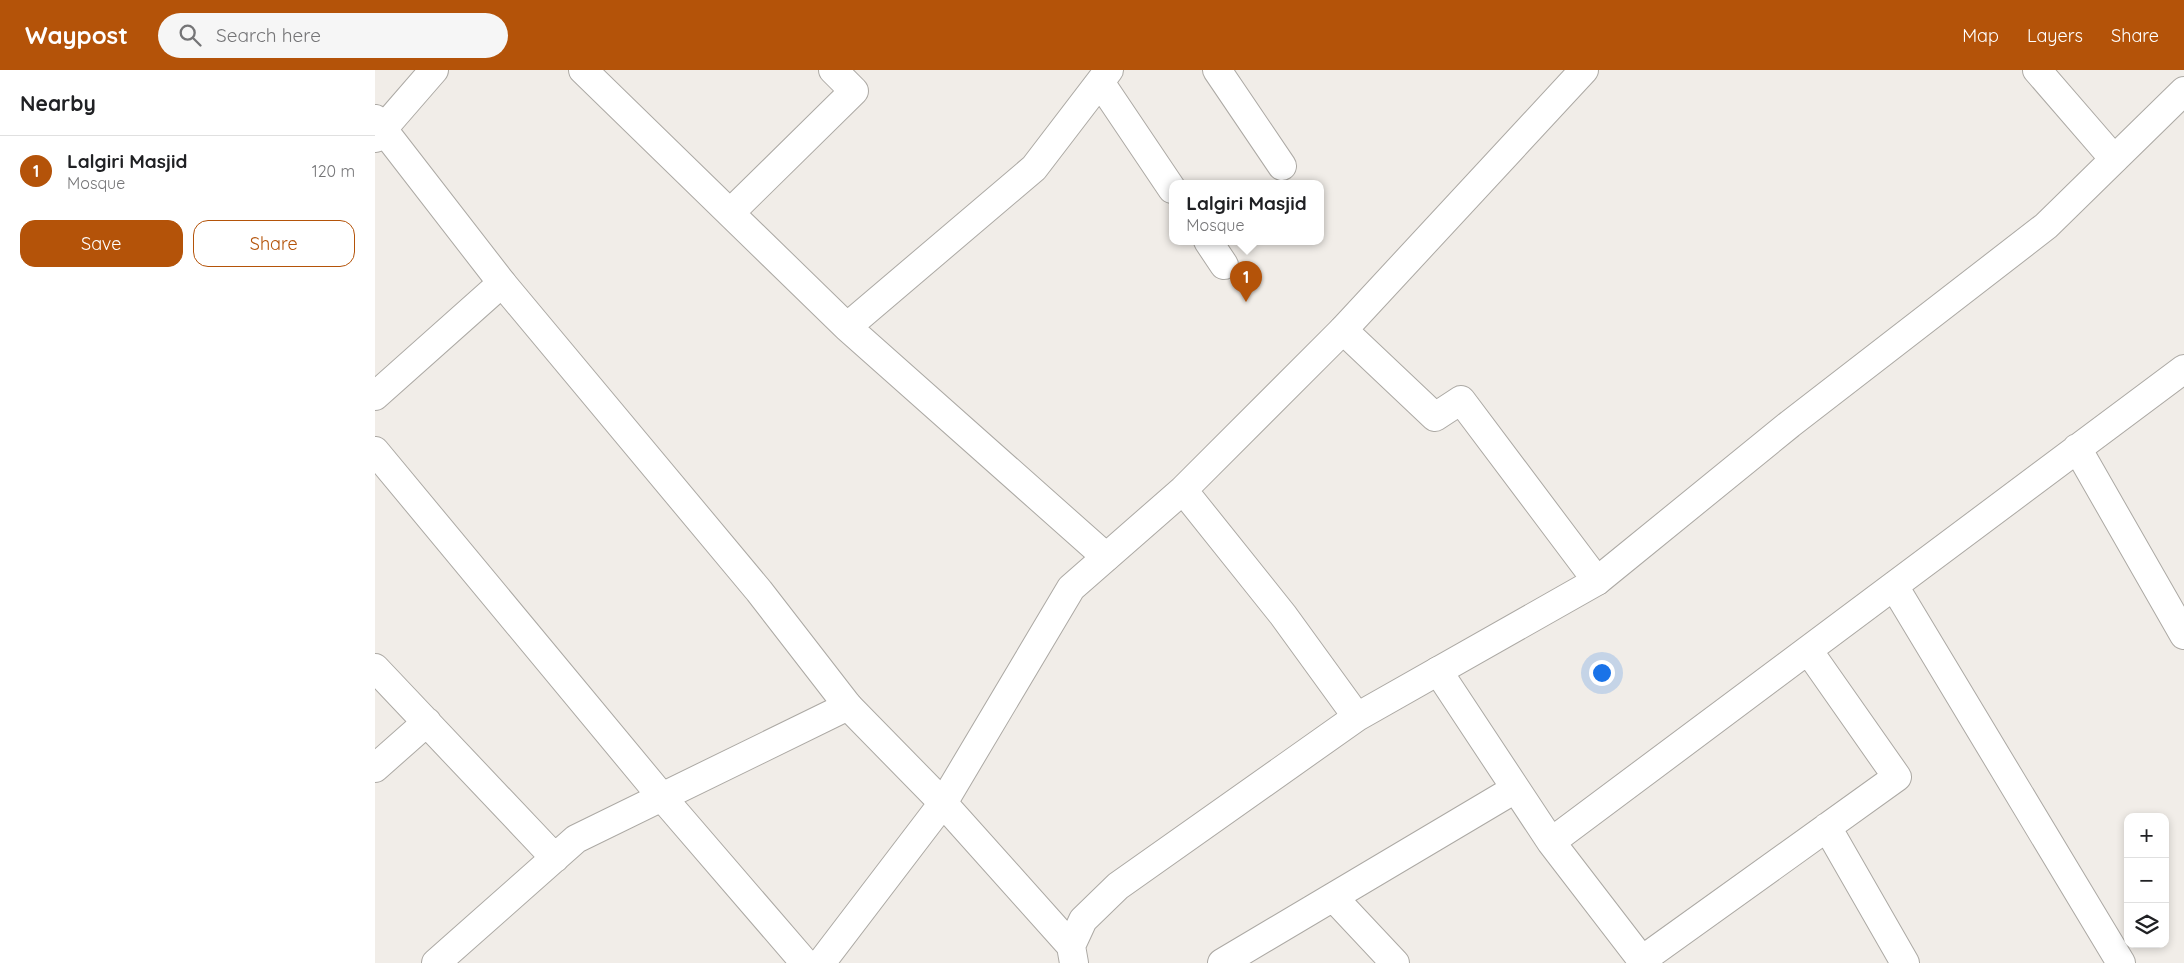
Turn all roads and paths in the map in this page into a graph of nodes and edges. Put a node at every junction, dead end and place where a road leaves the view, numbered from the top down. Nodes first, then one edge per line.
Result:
1 (434, 70) edge
2 (583, 70) edge
3 (833, 70) edge
4 (1217, 70) edge
5 (1584, 70) edge
6 (2037, 70) edge
7 (1104, 76) edge
8 (2184, 91) edge
9 (378, 129) edge
10 (2115, 159) junction
11 (1282, 166) dead end
12 (1169, 184) edge
13 (730, 212) junction
14 (1211, 245) edge
15 (1224, 265) dead end
16 (502, 283) junction
17 (847, 327) junction
18 (1343, 330) junction
19 (2184, 369) edge
20 (375, 396) edge
21 (2077, 448) junction
22 (375, 450) edge
23 (1183, 490) junction
24 (1106, 557) junction
25 (1597, 580) junction
26 (1894, 586) junction
27 (2181, 623) edge
28 (1808, 650) junction
29 (375, 668) edge
30 (1438, 671) junction
31 (848, 706) junction
32 (1357, 717) junction
33 (427, 722) junction
34 (375, 768) edge
35 (1515, 789) junction
36 (663, 797) junction
37 (943, 803) junction
38 (1827, 827) junction
39 (1551, 842) junction
40 (555, 858) junction
41 (1333, 897) junction
42 (1072, 955) edge
43 (1643, 961) edge
44 (436, 963) edge
45 (805, 963) edge
46 (821, 963) edge
47 (1222, 963) edge
48 (1395, 963) edge
49 (1905, 963) edge
50 (2121, 963) edge

1 - 9 street
2 - 13 street
3 - 13 street
4 - 11 street
5 - 18 street
6 - 10 street
7 - 12 street
7 - 17 street
8 - 10 street
9 - 16 street
10 - 25 street
13 - 17 street
14 - 15 street
16 - 20 street
16 - 31 street
17 - 24 street
18 - 23 street
18 - 25 street
19 - 21 street
21 - 26 street
21 - 27 street
22 - 36 street
23 - 24 street
23 - 32 street
24 - 37 street
25 - 30 street
26 - 28 street
26 - 50 street
28 - 38 street
28 - 39 street
29 - 33 street
30 - 32 street
30 - 35 street
31 - 36 street
31 - 37 street
32 - 42 street
33 - 34 street
33 - 40 street
35 - 39 street
35 - 41 street
36 - 40 street
36 - 45 street
37 - 42 street
37 - 46 street
38 - 43 street
38 - 49 street
39 - 43 street
40 - 44 street
41 - 47 street
41 - 48 street

